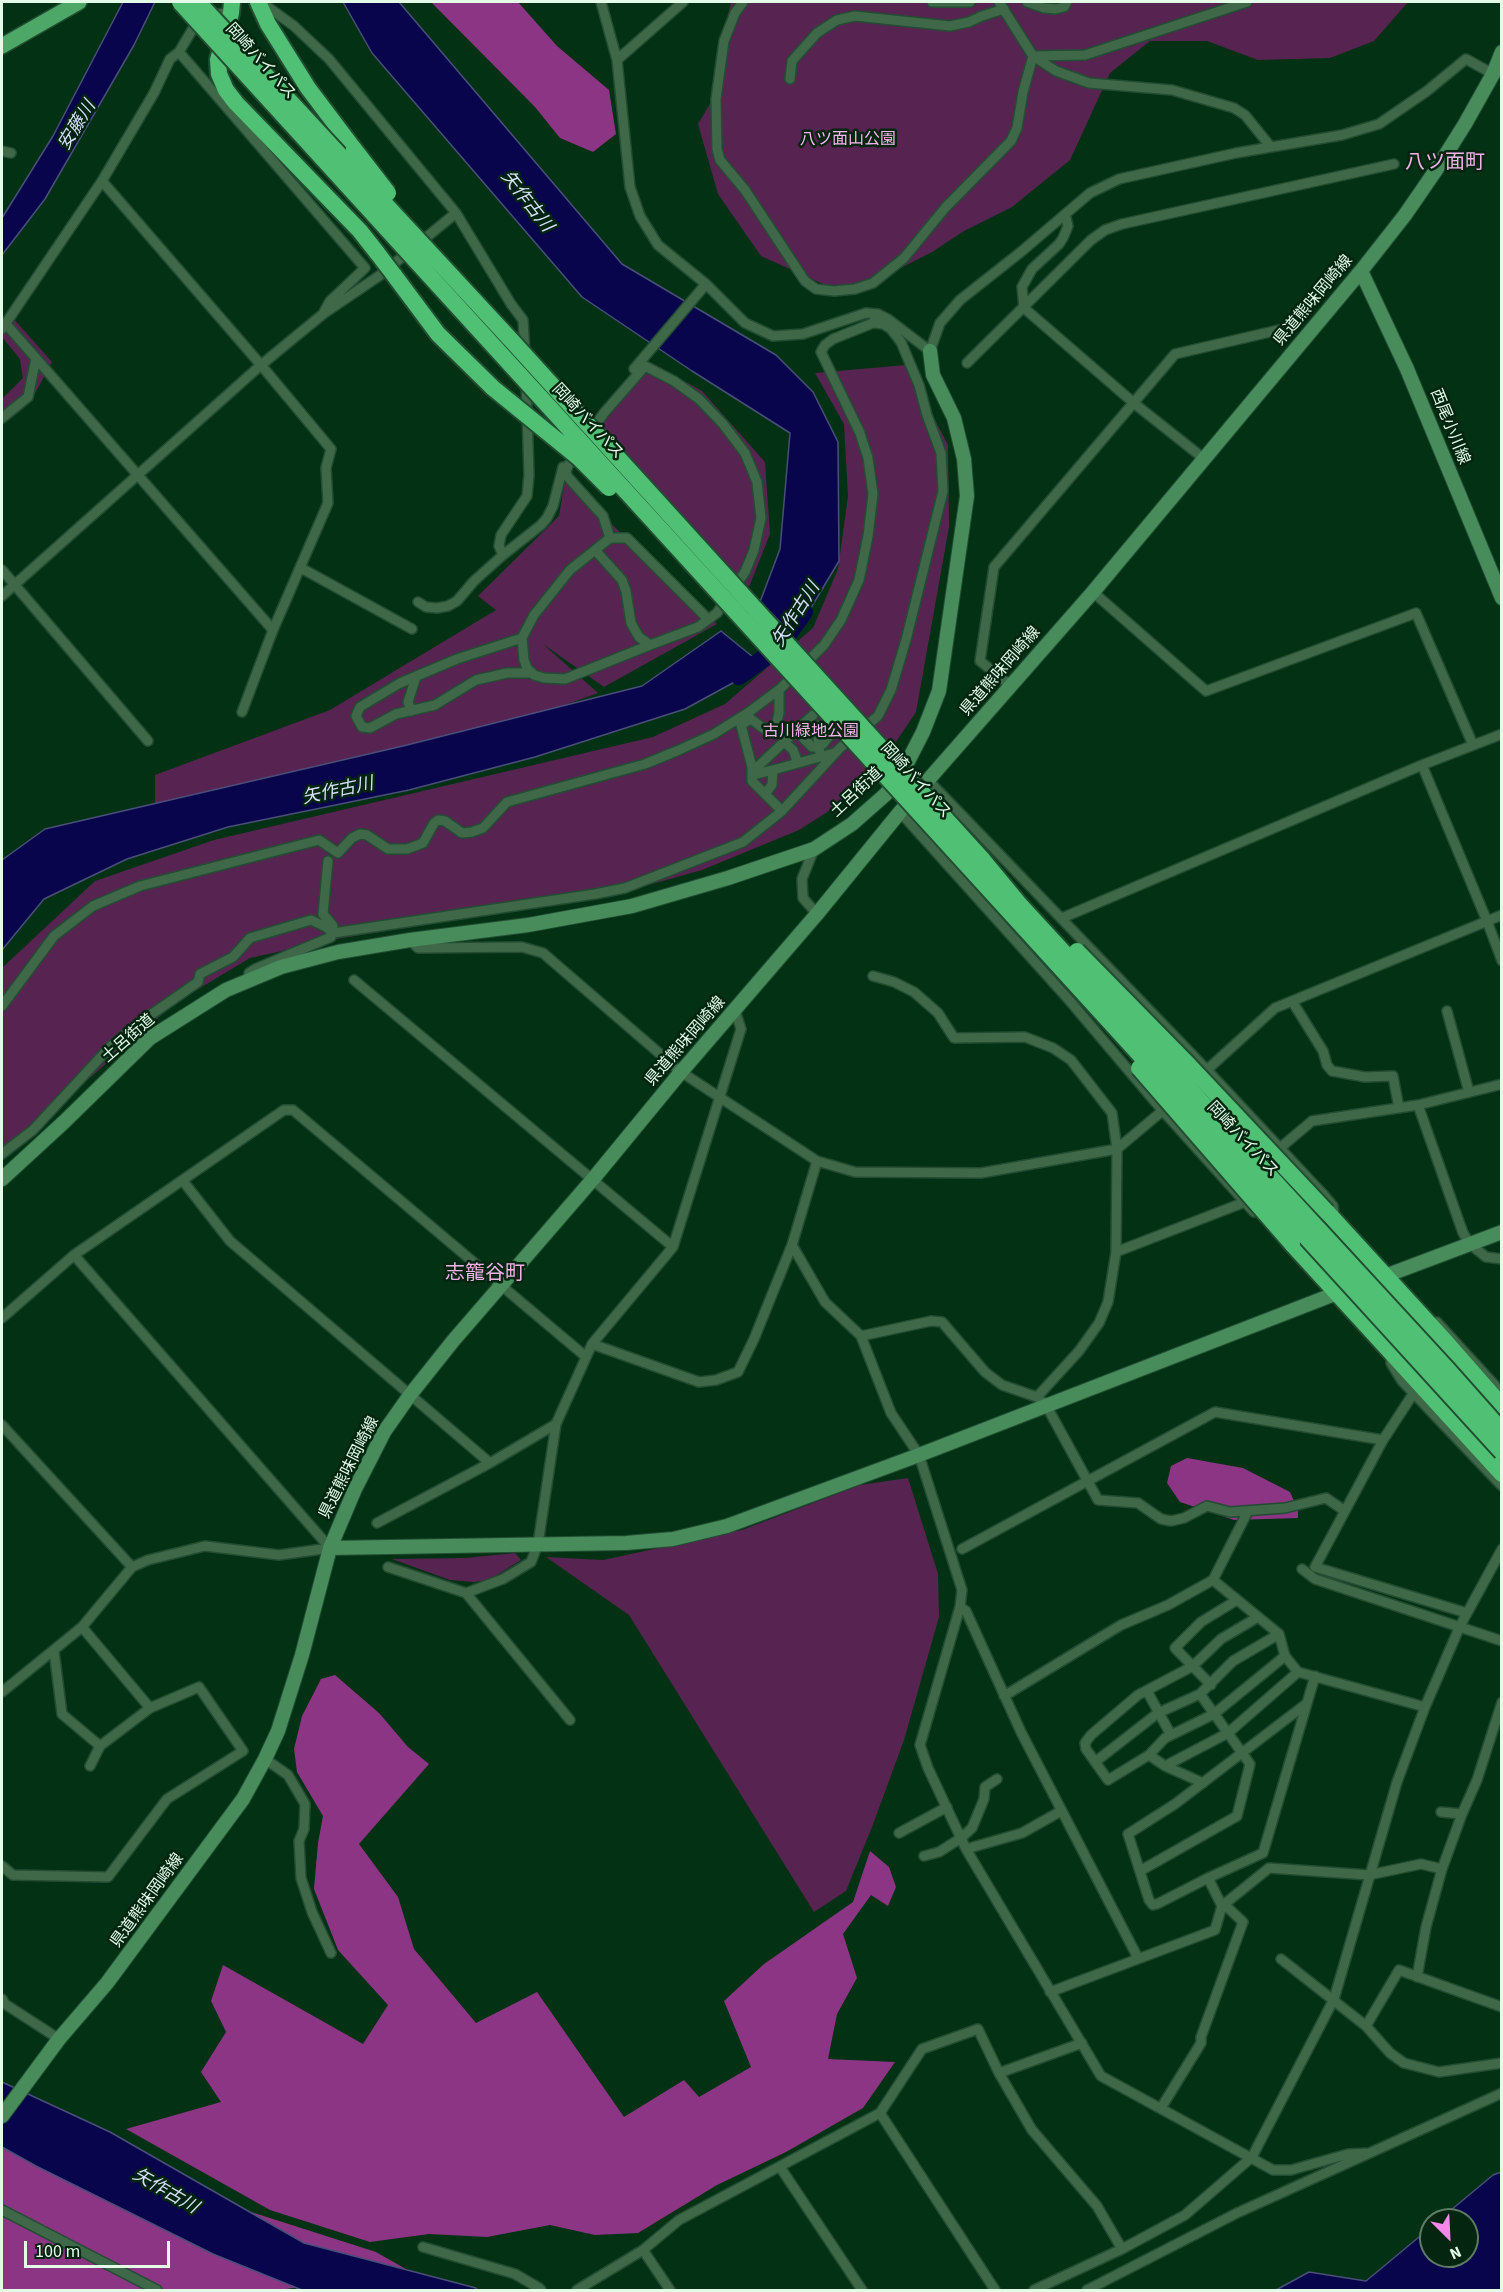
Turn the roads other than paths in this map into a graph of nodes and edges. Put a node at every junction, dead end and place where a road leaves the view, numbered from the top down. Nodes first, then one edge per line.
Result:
1 (80, 2) edge
2 (180, 2) edge
3 (198, 2) edge
4 (260, 2) edge
5 (601, 2) edge
6 (683, 2) edge
7 (742, 2) edge
8 (932, 2) edge
9 (970, 2) edge
10 (1027, 2) edge
11 (1067, 2) edge
12 (1247, 2) edge
13 (233, 5) edge
14 (1001, 5) edge
15 (2, 46) edge
16 (179, 52) junction
17 (1502, 52) edge
18 (1033, 56) junction
19 (617, 60) junction
20 (1493, 74) junction
21 (790, 79) dead end
22 (1270, 146) junction
23 (1394, 164) dead end
24 (102, 182) junction
25 (456, 213) junction
26 (1065, 213) junction
27 (433, 255) junction
28 (1361, 271) junction
29 (706, 284) junction
30 (1024, 308) junction
31 (323, 314) junction
32 (875, 319) junction
33 (940, 322) junction
34 (4, 327) edge
35 (1283, 329) dead end
36 (912, 337) junction
37 (930, 351) junction
38 (36, 358) junction
39 (967, 363) dead end
40 (261, 365) junction
41 (1135, 404) junction
42 (2, 418) edge
43 (1203, 458) junction
44 (139, 475) junction
45 (610, 538) junction
46 (595, 550) junction
47 (503, 555) junction
48 (301, 568) junction
49 (2, 570) edge
50 (14, 585) junction
51 (713, 586) junction
52 (1093, 592) junction
53 (2, 596) edge
54 (1502, 598) edge
55 (418, 602) dead end
56 (708, 619) junction
57 (412, 629) dead end
58 (273, 630) junction
59 (522, 638) junction
60 (650, 645) junction
61 (531, 673) junction
62 (416, 677) junction
63 (1011, 686) junction
64 (778, 690) junction
65 (411, 711) junction
66 (242, 712) dead end
67 (813, 715) dead end
68 (1502, 734) edge
69 (815, 739) junction
70 (148, 741) dead end
71 (784, 742) junction
72 (1473, 745) junction
73 (836, 753) junction
74 (798, 763) junction
75 (1422, 765) junction
76 (773, 770) junction
77 (752, 772) junction
78 (929, 781) junction
79 (765, 794) junction
80 (782, 811) junction
81 (900, 812) junction
82 (814, 849) junction
83 (328, 861) dead end
84 (1021, 906) junction
85 (817, 914) junction
86 (1502, 915) edge
87 (1062, 918) junction
88 (1487, 921) junction
89 (333, 933) junction
90 (410, 940) junction
91 (1038, 944) junction
92 (1502, 961) edge
93 (873, 976) dead end
94 (250, 980) junction
95 (354, 980) dead end
96 (1292, 1001) junction
97 (2, 1006) edge
98 (735, 1010) junction
99 (1447, 1011) dead end
100 (1207, 1070) junction
101 (681, 1072) junction
102 (1502, 1083) edge
103 (1469, 1092) junction
104 (718, 1098) junction
105 (1418, 1105) junction
106 (1399, 1108) junction
107 (1163, 1111) junction
108 (1280, 1148) junction
109 (1117, 1149) junction
110 (2, 1154) edge
111 (818, 1161) junction
112 (2, 1179) edge
113 (593, 1179) junction
114 (183, 1181) junction
115 (1245, 1202) junction
116 (1331, 1217) junction
117 (1502, 1232) edge
118 (1470, 1244) junction
119 (792, 1245) junction
120 (673, 1247) junction
121 (1116, 1252) junction
122 (74, 1255) junction
123 (1502, 1259) edge
124 (1313, 1266) junction
125 (1385, 1276) junction
126 (502, 1285) junction
127 (1338, 1293) junction
128 (1410, 1304) junction
129 (2, 1318) edge
130 (861, 1336) junction
131 (592, 1344) junction
132 (585, 1356) junction
133 (1397, 1358) junction
134 (1502, 1393) edge
135 (1413, 1394) junction
136 (410, 1395) junction
137 (1042, 1401) junction
138 (1502, 1406) edge
139 (556, 1424) junction
140 (2, 1425) edge
141 (1502, 1431) edge
142 (1383, 1440) junction
143 (1502, 1452) edge
144 (919, 1455) junction
145 (490, 1463) junction
146 (1502, 1474) edge
147 (1088, 1481) junction
148 (1502, 1486) edge
149 (1248, 1511) junction
150 (1345, 1511) junction
151 (377, 1523) dead end
152 (537, 1544) junction
153 (330, 1548) junction
154 (962, 1549) dead end
155 (1502, 1549) edge
156 (387, 1567) dead end
157 (132, 1568) junction
158 (1302, 1569) dead end
159 (1213, 1580) junction
160 (466, 1593) junction
161 (1237, 1600) junction
162 (960, 1607) junction
163 (1467, 1613) junction
164 (1258, 1617) junction
165 (1460, 1626) junction
166 (82, 1627) junction
167 (1279, 1634) junction
168 (1502, 1641) edge
169 (54, 1651) junction
170 (1285, 1656) junction
171 (1193, 1666) junction
172 (1298, 1672) junction
173 (1315, 1676) junction
174 (1211, 1685) junction
175 (1147, 1690) junction
176 (2, 1692) edge
177 (1200, 1694) junction
178 (1004, 1696) junction
179 (1502, 1702) edge
180 (1306, 1704) junction
181 (1425, 1707) junction
182 (150, 1708) junction
183 (1158, 1713) junction
184 (1214, 1714) junction
185 (570, 1719) dead end
186 (1228, 1733) junction
187 (1170, 1735) junction
188 (100, 1746) junction
189 (1243, 1753) junction
190 (1149, 1755) junction
191 (265, 1759) junction
192 (1095, 1762) junction
193 (90, 1766) dead end
194 (1165, 1766) junction
195 (997, 1779) dead end
196 (1203, 1783) junction
197 (947, 1807) junction
198 (1061, 1811) junction
199 (1441, 1812) dead end
200 (1462, 1814) junction
201 (900, 1833) dead end
202 (961, 1838) junction
203 (966, 1849) junction
204 (924, 1856) dead end
205 (2, 1866) edge
206 (1442, 1869) junction
207 (1140, 1871) junction
208 (1369, 1875) junction
209 (1208, 1878) junction
210 (1223, 1905) junction
211 (331, 1953) dead end
212 (1138, 1958) junction
213 (1281, 1959) dead end
214 (1417, 1977) junction
215 (1050, 1992) junction
216 (2, 1999) edge
217 (1334, 1999) junction
218 (1502, 2007) edge
219 (1366, 2026) junction
220 (59, 2038) junction
221 (1082, 2043) junction
222 (1502, 2063) edge
223 (999, 2073) junction
224 (1502, 2093) edge
225 (1161, 2108) junction
226 (880, 2113) junction
227 (2, 2116) edge
228 (1369, 2152) junction
229 (1252, 2157) junction
230 (780, 2167) junction
231 (2, 2210) edge
232 (423, 2247) dead end
233 (1122, 2249) junction
234 (643, 2250) junction
235 (157, 2290) edge
236 (541, 2290) edge
237 (577, 2290) edge
238 (670, 2290) edge
239 (862, 2290) edge
240 (995, 2290) edge
241 (1034, 2290) edge
242 (1087, 2290) edge

1 - 15 main road
2 - 51 highway, 岡崎バイパス, bridge
3 - 27 highway, 岡崎バイパス, bridge
4 - 25 street
4 - 27 highway, bridge
5 - 19 street
6 - 19 street
7 - 18 street
8 - 9 street
10 - 11 street
12 - 18 street
13 - 16 street
13 - 51 highway, bridge
14 - 18 street
14 - 21 street
16 - 24 street
16 - 31 street
17 - 20 main road, 県道熊味岡崎線
18 - 22 street
19 - 29 street
20 - 22 street
20 - 28 main road, 県道熊味岡崎線
22 - 26 street
23 - 30 street
24 - 34 street
24 - 40 street
25 - 31 street
25 - 47 street
26 - 30 street
26 - 33 street
27 - 84 highway, 岡崎バイパス, bridge
28 - 43 main road, 県道熊味岡崎線
28 - 54 main road, 西尾小川線
29 - 32 street
29 - 47 street
30 - 39 street
30 - 41 street
31 - 40 street
32 - 36 street
32 - 64 street
32 - 73 street
33 - 36 street
33 - 37 street
34 - 38 street
35 - 41 street
36 - 37 street
37 - 82 main road, 土呂街道
38 - 42 street
38 - 44 street
40 - 44 street
40 - 48 street
41 - 43 street
41 - 63 street
43 - 52 main road, 県道熊味岡崎線
44 - 50 street
44 - 58 street
45 - 46 street
45 - 56 street
45 - 56 street
46 - 59 street
46 - 60 street
47 - 55 street
48 - 57 street
48 - 58 street
49 - 50 street
50 - 53 street
50 - 70 street
51 - 91 highway, 岡崎バイパス, bridge
52 - 63 main road, 県道熊味岡崎線
52 - 72 street
56 - 60 street
58 - 66 street
59 - 61 street
59 - 62 street
60 - 61 street
61 - 65 street
62 - 65 street
62 - 65 street
63 - 78 main road, 県道熊味岡崎線
64 - 77 street
64 - 97 street
67 - 69 street
68 - 72 street
69 - 71 street
69 - 73 street
69 - 74 street
71 - 74 street
71 - 77 street
72 - 75 street
73 - 80 street
74 - 76 street
75 - 87 street
75 - 88 street
76 - 77 street
76 - 79 street
77 - 79 street
78 - 81 main road, 県道熊味岡崎線
78 - 87 street
79 - 80 street
80 - 89 street
81 - 85 main road, 県道熊味岡崎線
81 - 107 street
82 - 85 street
82 - 90 main road, 土呂街道
83 - 89 street
84 - 116 highway, bridge
84 - 141 highway, 岡崎バイパス, bridge
85 - 98 main road, 県道熊味岡崎線
86 - 88 street
87 - 100 street
88 - 92 street
88 - 96 street
89 - 94 street
89 - 110 street
90 - 94 main road, 土呂街道
90 - 101 street
91 - 124 highway, bridge
91 - 143 highway, 岡崎バイパス, bridge
93 - 109 street
94 - 112 main road, 土呂街道
95 - 113 street
96 - 100 street
96 - 106 street
98 - 101 main road, 県道熊味岡崎線
98 - 104 street
99 - 103 street
100 - 107 street
100 - 108 street
101 - 104 street
101 - 113 main road, 県道熊味岡崎線
102 - 103 street
103 - 105 street
104 - 111 street
104 - 120 street
105 - 106 street
105 - 118 street
106 - 108 street
107 - 109 street
107 - 115 street
108 - 116 street
109 - 111 street
109 - 121 street
111 - 119 street
113 - 120 street
113 - 126 main road, 県道熊味岡崎線
114 - 122 street
114 - 126 street
114 - 136 street
115 - 121 street
115 - 124 street
116 - 125 highway
117 - 118 main road
118 - 123 street
118 - 125 main road
119 - 130 street
119 - 131 street
120 - 131 street
121 - 137 street
122 - 129 street
122 - 153 street
124 - 127 highway
125 - 127 main road
125 - 128 highway
126 - 132 street
126 - 136 main road, 県道熊味岡崎線
127 - 133 highway
127 - 137 main road
128 - 134 street
128 - 138 highway
130 - 137 street
130 - 144 street
131 - 132 street
132 - 139 street
133 - 135 street
133 - 146 highway
135 - 142 street
135 - 148 street
136 - 145 street
136 - 153 main road, 県道熊味岡崎線
137 - 144 main road
137 - 147 street
139 - 145 street
139 - 152 street
140 - 157 street
142 - 147 street
142 - 150 street
144 - 152 main road
144 - 162 street
145 - 151 street
147 - 149 street
147 - 154 street
149 - 150 street
149 - 159 street
150 - 163 street
152 - 153 main road
152 - 160 street
153 - 157 street
153 - 191 main road, 県道熊味岡崎線
155 - 163 street
156 - 160 street
157 - 166 street
158 - 165 street
159 - 161 street
159 - 178 street
160 - 185 street
161 - 164 street
161 - 171 street
162 - 178 street
162 - 197 street
163 - 165 street
164 - 167 street
164 - 171 street
165 - 168 street
165 - 181 street
166 - 169 street
166 - 182 street
167 - 170 street
167 - 174 street
169 - 176 street
169 - 188 street
170 - 172 street
170 - 184 street
171 - 174 street
171 - 175 street
172 - 173 street
172 - 186 street
173 - 180 street
173 - 181 street
174 - 177 street
175 - 183 street
175 - 192 street
177 - 183 street
177 - 184 street
178 - 198 street
179 - 200 street
180 - 189 street
180 - 209 street
181 - 208 street
182 - 188 street
182 - 205 street
183 - 187 street
183 - 192 street
184 - 186 street
184 - 187 street
186 - 189 street
186 - 194 street
187 - 190 street
188 - 193 street
189 - 196 street
189 - 207 street
190 - 192 street
190 - 194 street
191 - 211 street
191 - 220 main road, 県道熊味岡崎線
194 - 196 street
195 - 202 street
196 - 207 street
197 - 201 street
197 - 202 street
198 - 203 street
198 - 212 street
199 - 200 street
200 - 206 street
202 - 203 street
202 - 204 street
203 - 215 street
206 - 208 street
206 - 214 street
207 - 209 street
208 - 210 street
208 - 217 street
209 - 210 street
210 - 212 street
210 - 225 street
212 - 215 street
213 - 217 street
214 - 218 street
214 - 219 street
215 - 221 street
216 - 220 street
217 - 219 street
217 - 229 street
219 - 222 street
220 - 227 main road, 県道熊味岡崎線
221 - 223 street
221 - 225 street
223 - 226 street
223 - 233 street
224 - 228 street
225 - 229 street
226 - 230 street
226 - 240 street
228 - 229 street
228 - 242 street
229 - 233 street
230 - 234 street
230 - 239 street
231 - 235 street
232 - 236 street
233 - 241 street
234 - 237 street
234 - 238 street

